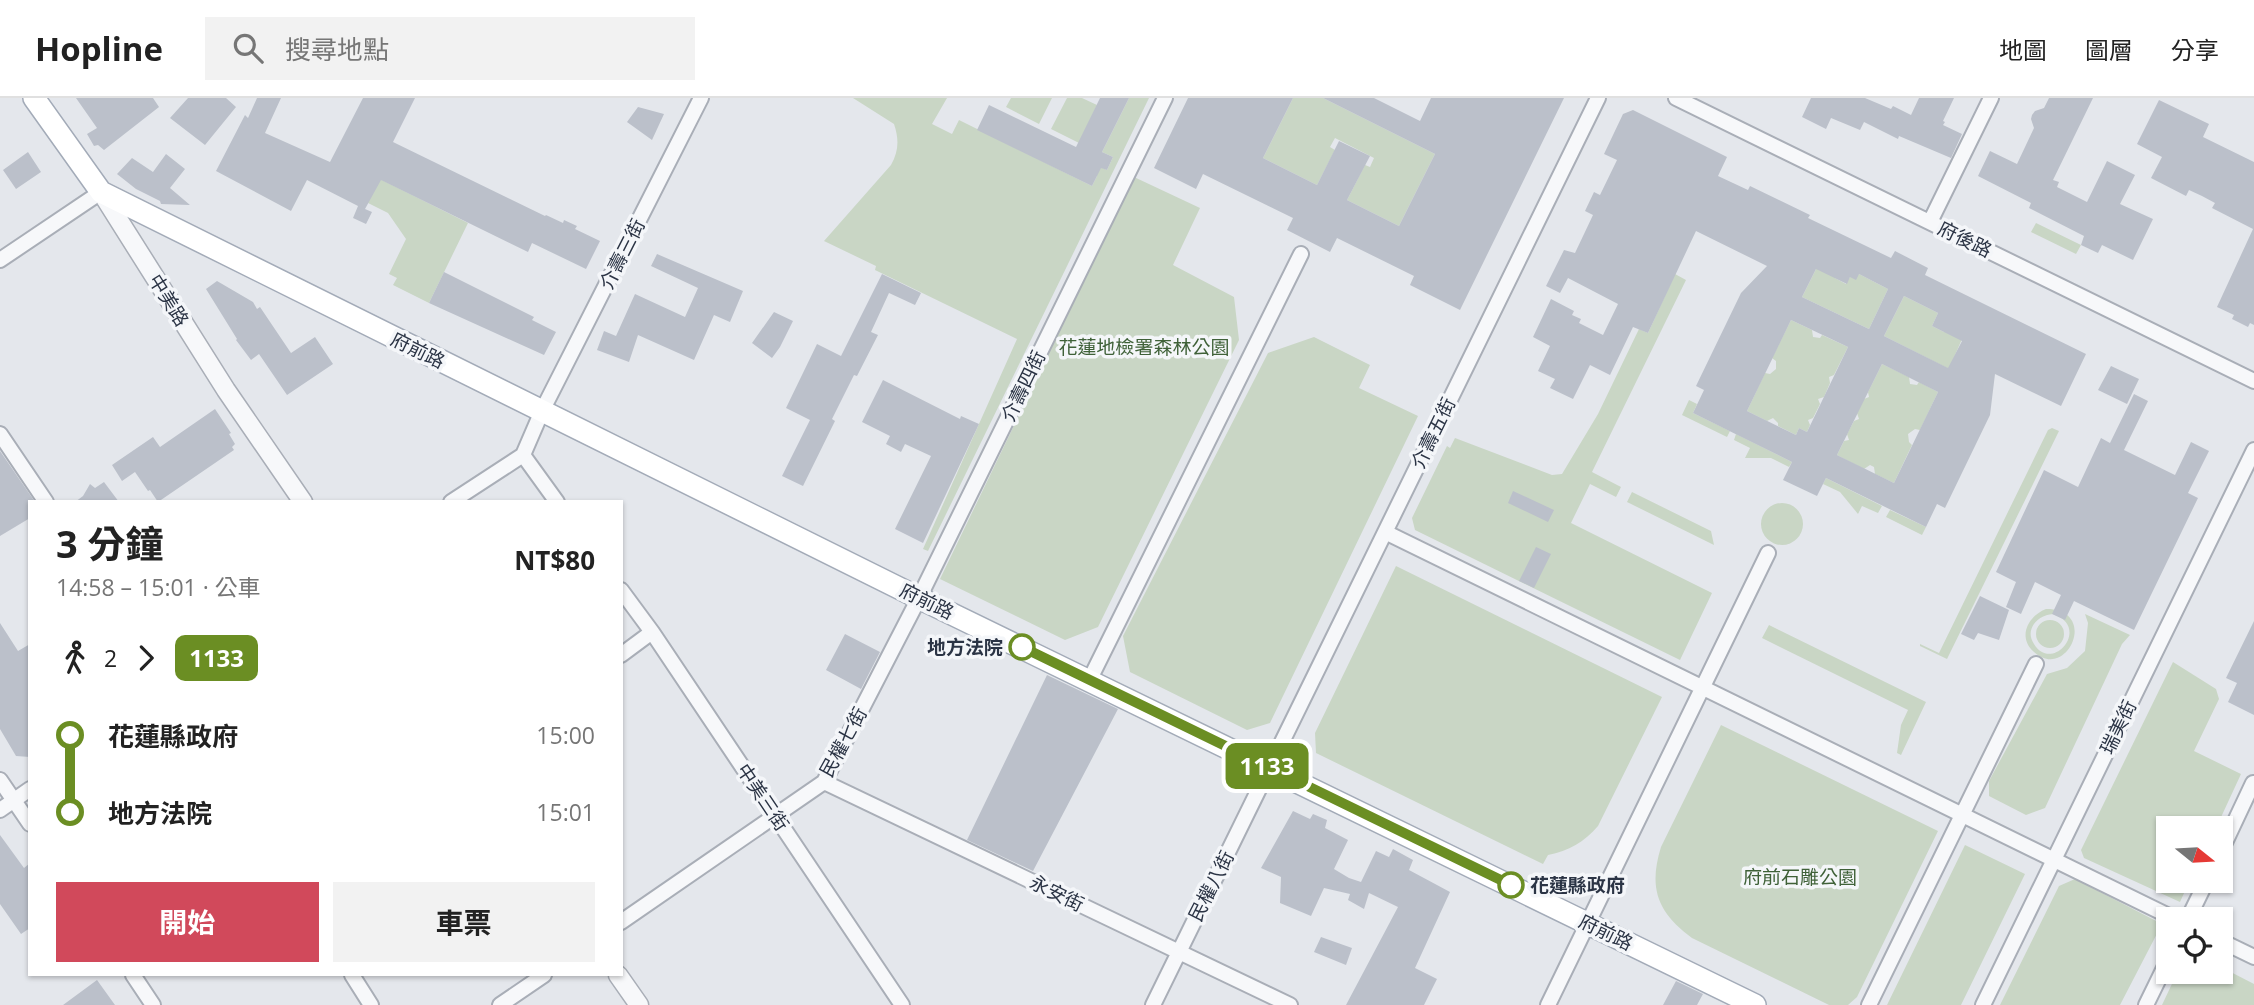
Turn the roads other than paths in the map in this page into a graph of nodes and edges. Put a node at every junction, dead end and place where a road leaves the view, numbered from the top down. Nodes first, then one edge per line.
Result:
1 (34, 98) edge
2 (701, 98) edge
3 (1165, 98) edge
4 (1598, 98) edge
5 (1676, 98) edge
6 (1990, 98) edge
7 (101, 192) junction
8 (1930, 222) junction
9 (1301, 254) dead end
10 (0, 260) edge
11 (2254, 381) edge
12 (542, 411) junction
13 (0, 434) edge
14 (2254, 450) edge
15 (523, 455) junction
16 (45, 500) edge
17 (302, 500) edge
18 (454, 500) edge
19 (556, 500) edge
20 (1385, 532) junction
21 (1768, 553) dead end
22 (623, 593) edge
23 (919, 598) junction
24 (652, 632) junction
25 (623, 654) edge
26 (2036, 664) dead end
27 (1090, 679) junction
28 (1703, 688) junction
29 (1270, 768) junction
30 (0, 780) edge
31 (824, 782) junction
32 (2253, 783) edge
33 (28, 790) edge
34 (13, 800) junction
35 (0, 810) edge
36 (1962, 814) junction
37 (775, 816) junction
38 (28, 821) edge
39 (2233, 826) edge
40 (2053, 859) junction
41 (2156, 910) edge
42 (623, 921) edge
43 (1588, 923) junction
44 (2233, 947) edge
45 (1178, 951) junction
46 (2254, 957) edge
47 (134, 976) edge
48 (353, 976) edge
49 (543, 976) edge
50 (619, 976) edge
51 (2156, 984) edge
52 (153, 1005) edge
53 (371, 1005) edge
54 (500, 1005) edge
55 (639, 1005) edge
56 (902, 1005) edge
57 (1153, 1005) edge
58 (1290, 1005) edge
59 (1548, 1005) edge
60 (1755, 1005) edge
61 (1869, 1005) edge
62 (1983, 1005) edge
63 (2146, 1005) edge

1 - 7 main road, 中美路
2 - 12 street, 介壽三街
3 - 23 street, 介壽四街
4 - 20 street, 介壽五街
5 - 8 street, 府後路
6 - 8 street
7 - 10 street
7 - 12 main road, 府前路
7 - 17 street, 中美路
8 - 11 street, 府後路
9 - 27 street
12 - 15 street, 介壽三街
12 - 23 main road, 府前路
13 - 16 street
14 - 40 street, 瑞美街
15 - 18 street
15 - 19 street
20 - 28 street
20 - 29 street, 介壽五街
21 - 28 street
22 - 24 street, 中美三街
23 - 27 main road, 府前路
23 - 31 street, 民權七街
24 - 25 street
24 - 37 street, 中美三街
26 - 36 street
27 - 29 main road, 府前路
28 - 36 street
28 - 43 street
29 - 43 main road, 府前路
29 - 45 street, 民權八街
30 - 34 street
31 - 37 street, 民權七街
31 - 45 street, 永安街
32 - 39 street
33 - 34 street
34 - 35 street
34 - 38 street
36 - 40 street
36 - 61 street
37 - 42 street, 民權七街
37 - 56 street, 中美三街
40 - 41 street
40 - 62 street, 瑞美街
43 - 59 street
43 - 60 main road, 府前路
44 - 46 street
45 - 57 street, 民權八街
45 - 58 street, 永安街
47 - 52 street
48 - 53 street
49 - 54 street
50 - 55 street
51 - 63 street

